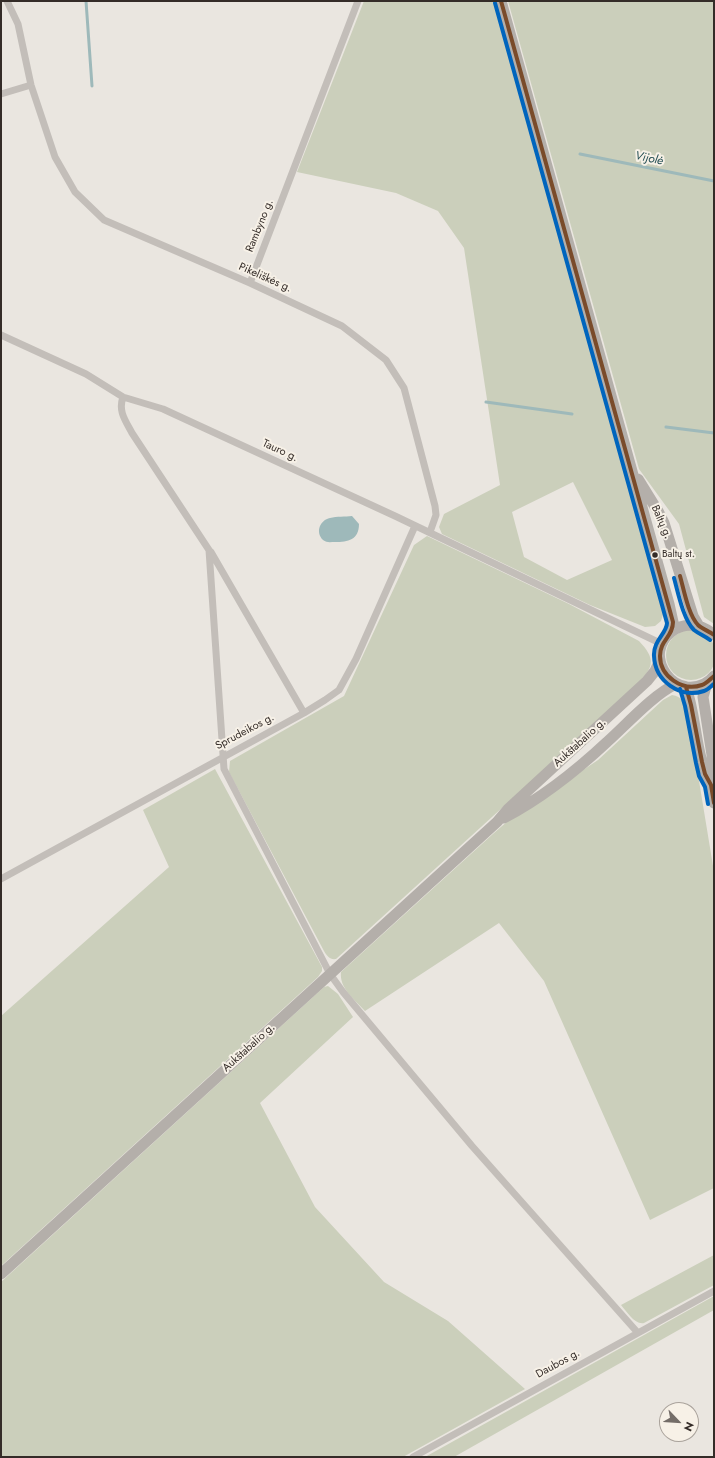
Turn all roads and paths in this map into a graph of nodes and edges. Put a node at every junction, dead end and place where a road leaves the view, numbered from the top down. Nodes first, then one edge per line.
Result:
1 (7, 1) edge
2 (358, 1) edge
3 (501, 1) edge
4 (31, 85) junction
5 (1, 94) edge
6 (250, 283) junction
7 (1, 335) edge
8 (122, 397) junction
9 (630, 467) junction
10 (415, 526) junction
11 (430, 532) junction
12 (209, 550) junction
13 (699, 626) junction
14 (673, 630) junction
15 (714, 635) edge
16 (662, 644) junction
17 (660, 660) junction
18 (711, 680) edge
19 (681, 685) junction
20 (304, 712) junction
21 (223, 756) junction
22 (711, 785) junction
23 (714, 803) edge
24 (497, 822) junction
25 (1, 879) edge
26 (330, 974) junction
27 (1, 1274) edge
28 (714, 1291) edge
29 (638, 1333) junction
30 (413, 1457) edge

1 - 4 street, Pikeliškės g.
2 - 6 street, Rambyno g.
3 - 9 main road, Baltų g.
4 - 5 street
4 - 6 street, Pikeliškės g.
6 - 11 street, Pikeliškės g.
7 - 8 street, Tauro g.
8 - 10 street, Tauro g.
8 - 12 street
9 - 13 main road, Baltų g.
9 - 14 main road, Baltų g.
10 - 11 street, Tauro g.
10 - 20 street, Sprudeikos g.
11 - 16 street, Tauro g.
12 - 20 street
12 - 21 street
13 - 14 main road
13 - 15 main road
14 - 16 main road
16 - 17 main road
17 - 19 main road
17 - 24 main road, Aukštabalio g.
18 - 19 main road
18 - 22 main road
19 - 22 main road
19 - 24 main road, Aukštabalio g.
20 - 21 street, Sprudeikos g.
21 - 25 street, Sprudeikos g.
21 - 26 street
22 - 23 main road
24 - 26 main road, Aukštabalio g.
26 - 27 main road, Aukštabalio g.
26 - 29 street
28 - 29 street, Daubos g.
29 - 30 street, Daubos g.

